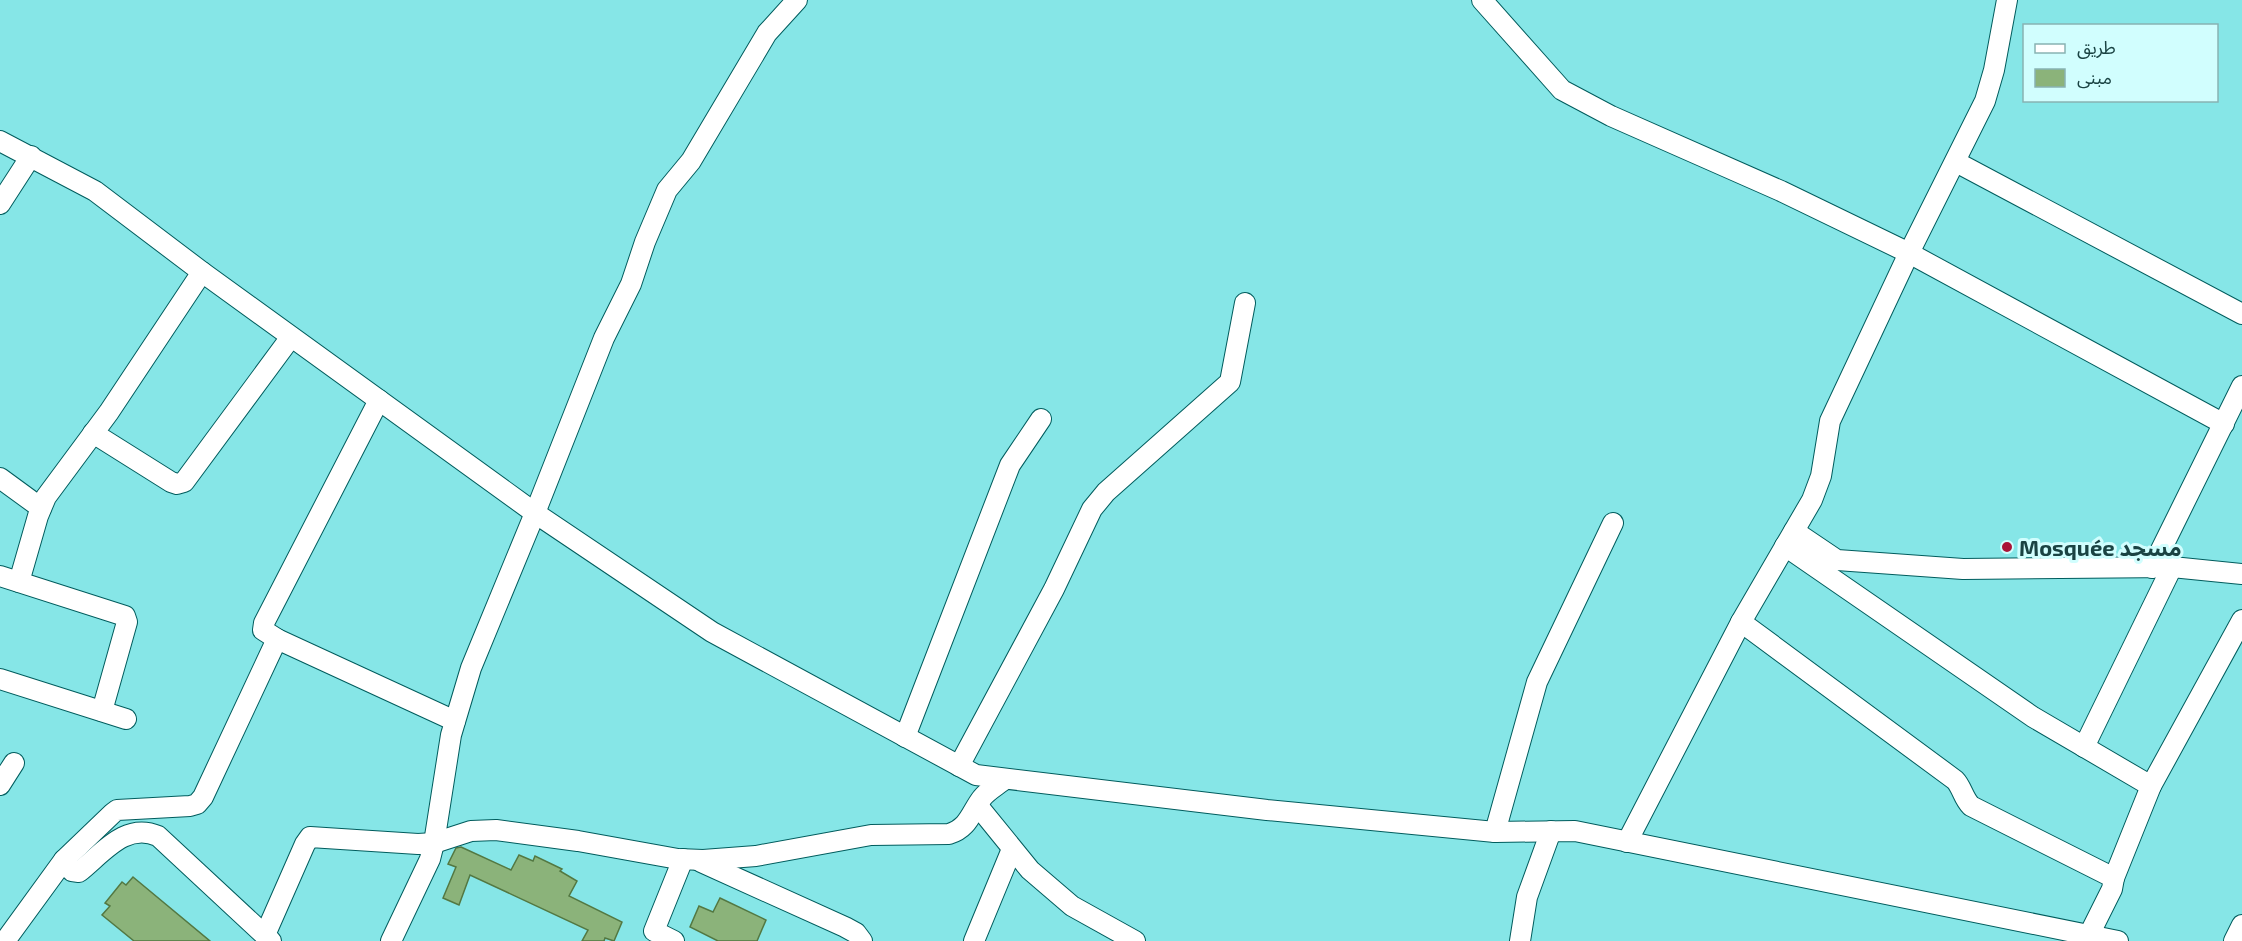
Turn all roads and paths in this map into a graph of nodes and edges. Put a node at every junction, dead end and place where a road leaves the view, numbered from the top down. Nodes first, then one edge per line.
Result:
1 (797, 0) edge
2 (1482, 0) edge
3 (2007, 0) edge
4 (0, 141) edge
5 (32, 156) junction
6 (1956, 162) junction
7 (0, 204) edge
8 (1909, 253) junction
9 (201, 272) junction
10 (1245, 303) dead end
11 (2242, 314) edge
12 (291, 337) junction
13 (2242, 386) edge
14 (379, 400) junction
15 (1041, 419) dead end
16 (2224, 424) junction
17 (93, 433) junction
18 (0, 478) edge
19 (41, 508) junction
20 (535, 513) junction
21 (1614, 523) dead end
22 (1790, 539) junction
23 (2162, 568) junction
24 (2242, 574) edge
25 (9, 579) edge
26 (2242, 620) edge
27 (1741, 622) junction
28 (277, 639) junction
29 (0, 679) edge
30 (102, 711) junction
31 (126, 719) dead end
32 (455, 721) junction
33 (905, 737) junction
34 (2084, 747) junction
35 (14, 763) dead end
36 (967, 771) junction
37 (1005, 779) junction
38 (0, 785) edge
39 (2151, 786) junction
40 (979, 802) junction
41 (1551, 831) junction
42 (1495, 832) junction
43 (1627, 842) junction
44 (434, 843) junction
45 (1012, 849) junction
46 (690, 859) junction
47 (64, 860) junction
48 (2114, 878) junction
49 (2242, 925) edge
50 (2089, 935) junction
51 (652, 936) edge
52 (268, 938) edge
53 (392, 940) edge
54 (5, 941) edge
55 (674, 941) edge
56 (862, 941) edge
57 (974, 941) edge
58 (1135, 941) edge
59 (1520, 941) edge
60 (2118, 941) edge
61 (2234, 941) edge

1 - 20 street
2 - 8 street
3 - 6 street
4 - 5 street
5 - 7 street
5 - 9 street
6 - 8 street
6 - 11 street
8 - 16 street
8 - 22 street
9 - 12 street
9 - 17 street
10 - 36 street
12 - 14 street
12 - 17 street
13 - 16 street
14 - 20 street
14 - 28 street
15 - 33 street
16 - 23 street
17 - 19 street
18 - 19 street
19 - 25 street
20 - 32 street
20 - 33 street
21 - 42 street
22 - 23 street
22 - 27 street
22 - 34 street
23 - 24 street
23 - 34 street
25 - 30 street
26 - 39 street
27 - 43 street
27 - 48 street
28 - 32 street
28 - 47 street
29 - 30 street
30 - 31 street
32 - 44 street
33 - 36 street
34 - 39 street
35 - 38 street
36 - 37 street
36 - 40 street
37 - 40 street
37 - 42 street
39 - 48 street
40 - 45 street
40 - 46 street
41 - 42 street
41 - 43 street
41 - 59 street
43 - 50 street
44 - 46 street
44 - 52 street
44 - 53 street
45 - 57 street
45 - 58 street
46 - 51 street
46 - 56 street
47 - 52 street
47 - 54 street
48 - 50 street
49 - 61 street
50 - 60 street
51 - 55 street

